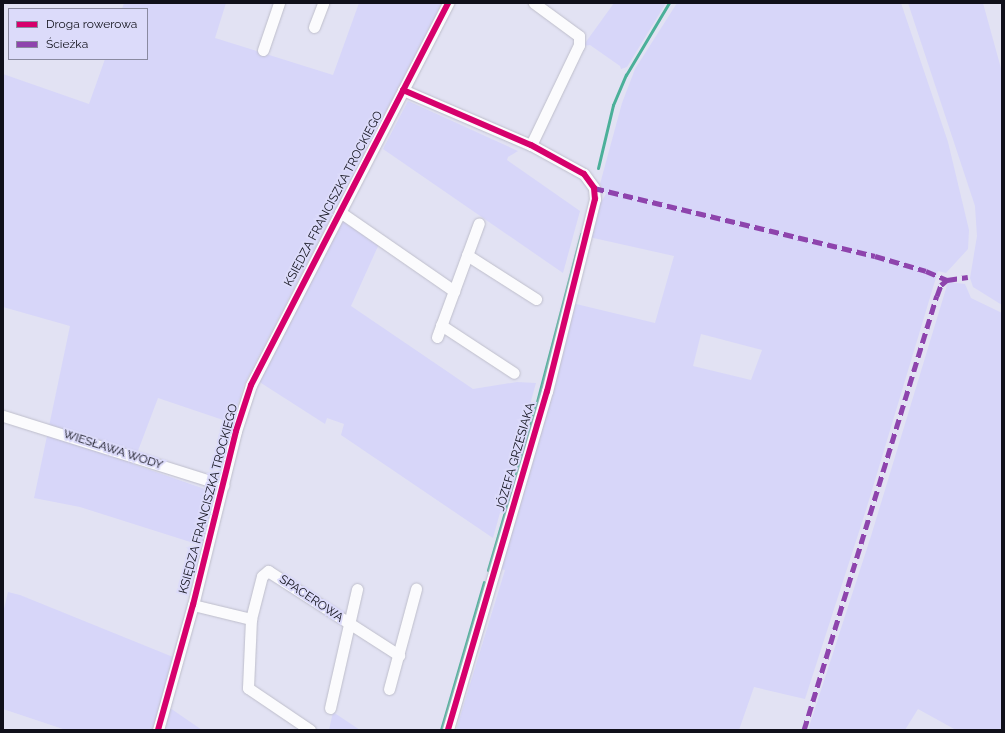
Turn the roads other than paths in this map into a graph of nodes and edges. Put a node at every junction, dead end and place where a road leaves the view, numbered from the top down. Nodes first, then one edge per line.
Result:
1 (279, 3) edge
2 (323, 3) edge
3 (448, 3) edge
4 (534, 3) edge
5 (314, 28) dead end
6 (263, 50) dead end
7 (403, 90) junction
8 (531, 145) junction
9 (340, 212) junction
10 (479, 223) dead end
11 (467, 255) junction
12 (454, 291) junction
13 (536, 299) dead end
14 (441, 325) junction
15 (437, 337) dead end
16 (514, 373) dead end
17 (3, 416) edge
18 (223, 484) junction
19 (357, 589) dead end
20 (416, 589) dead end
21 (193, 604) junction
22 (251, 619) junction
23 (350, 625) junction
24 (398, 655) junction
25 (389, 689) dead end
26 (330, 708) dead end
27 (158, 730) edge
28 (310, 730) edge
29 (448, 730) edge

1 - 6 street
2 - 5 street
3 - 7 street, KSIĘDZA FRANCISZKA TROCKIEGO
4 - 8 street
7 - 8 street
7 - 9 street, KSIĘDZA FRANCISZKA TROCKIEGO
8 - 29 street, JÓZEFA GRZESIAKA
9 - 12 street, KSIĘDZA FRANCISZKA TROCKIEGO
9 - 18 street, KSIĘDZA FRANCISZKA TROCKIEGO
10 - 11 street
11 - 12 street
11 - 13 street
12 - 14 street
14 - 15 street
14 - 16 street
17 - 18 street, WIESŁAWA WODY
18 - 21 street, KSIĘDZA FRANCISZKA TROCKIEGO
19 - 23 street
20 - 24 street
21 - 22 street
21 - 27 street, KSIĘDZA FRANCISZKA TROCKIEGO
22 - 23 street, SPACEROWA
22 - 28 street, SPACEROWA
23 - 24 street, SPACEROWA
23 - 26 street
24 - 25 street

